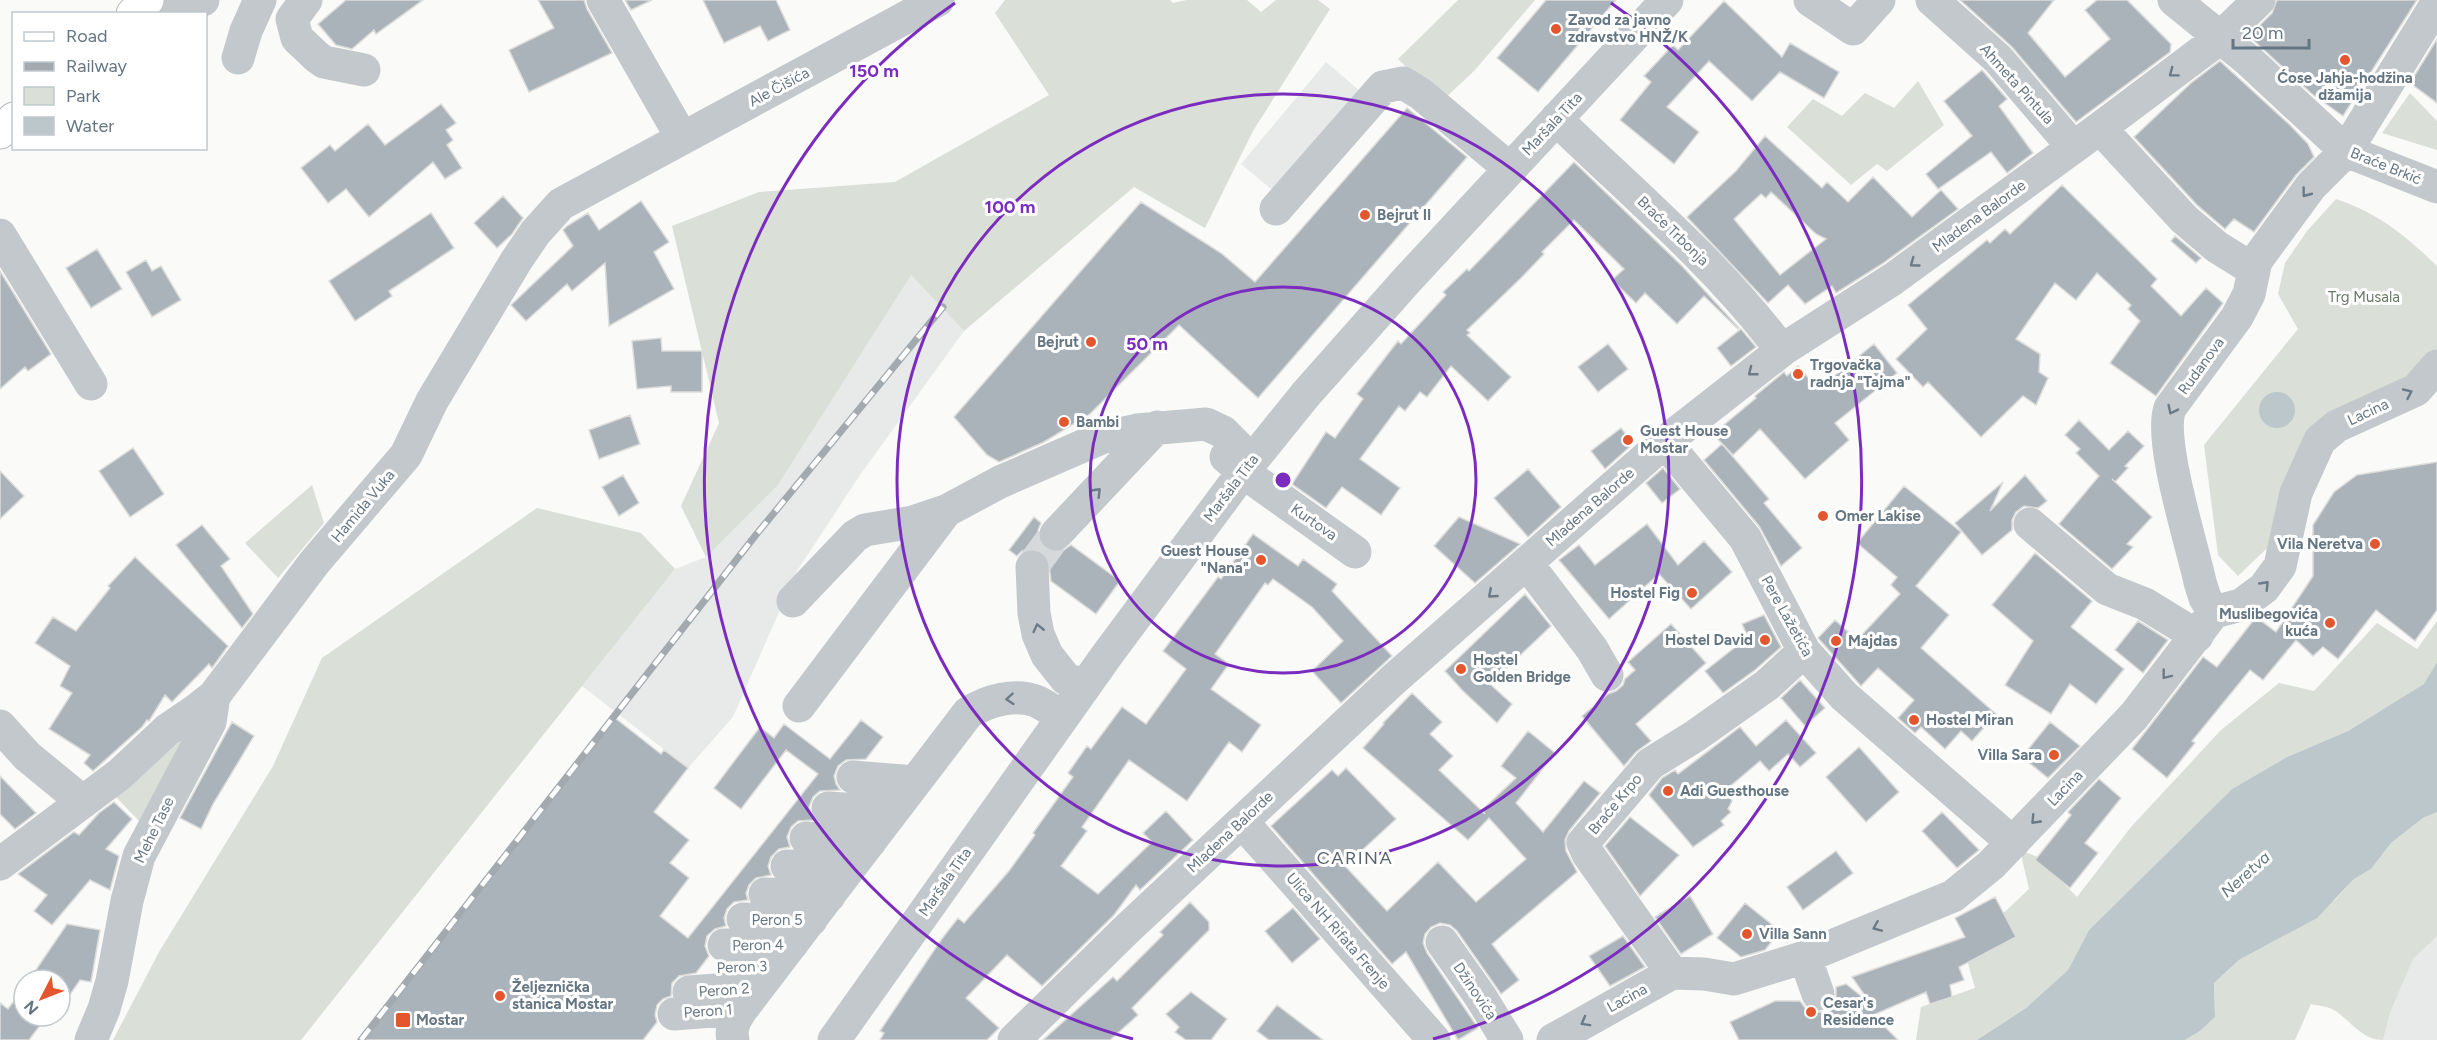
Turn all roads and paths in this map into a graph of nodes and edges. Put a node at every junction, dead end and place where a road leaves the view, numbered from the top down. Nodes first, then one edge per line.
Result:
1 (203, 0) edge
2 (260, 0) edge
3 (306, 0) edge
4 (603, 0) edge
5 (938, 0) edge
6 (1667, 0) edge
7 (1809, 0) edge
8 (1879, 0) edge
9 (1932, 0) edge
10 (2174, 0) edge
11 (2259, 0) edge
12 (2437, 3) edge
13 (139, 8) edge
14 (2220, 38) junction
15 (238, 58) dead end
16 (364, 70) dead end
17 (1556, 119) junction
18 (12, 121) edge
19 (2100, 128) junction
20 (0, 132) edge
21 (682, 138) junction
22 (2073, 147) junction
23 (2346, 151) junction
24 (1510, 169) junction
25 (619, 172) joint
26 (2437, 187) edge
27 (1276, 209) dead end
28 (0, 235) edge
29 (2254, 270) junction
30 (1785, 348) junction
31 (2437, 366) edge
32 (91, 384) dead end
33 (1169, 426) junction
34 (1661, 445) junction
35 (1246, 467) junction
36 (946, 511) junction
37 (2030, 524) dead end
38 (1056, 534) tunnel mouth
39 (1355, 552) dead end
40 (1525, 565) junction
41 (1032, 567) tunnel mouth
42 (793, 601) dead end
43 (2206, 624) junction
44 (1804, 651) junction
45 (1607, 675) dead end
46 (1085, 686) junction
47 (214, 696) junction
48 (799, 706) dead end
49 (1063, 717) junction
50 (0, 726) edge
51 (853, 777) dead end
52 (915, 782) junction
53 (76, 808) junction
54 (828, 808) dead end
55 (892, 812) junction
56 (1240, 823) junction
57 (806, 838) dead end
58 (870, 842) junction
59 (2013, 843) junction
60 (0, 864) edge
61 (787, 866) dead end
62 (850, 868) junction
63 (765, 894) dead end
64 (1442, 942) dead end
65 (785, 953) junction
66 (1805, 957) junction
67 (708, 968) junction
68 (1672, 973) junction
69 (1818, 994) dead end
70 (842, 1033) edge
71 (1027, 1036) edge
72 (91, 1040) edge
73 (733, 1040) edge
74 (1434, 1040) edge
75 (1507, 1040) edge
76 (1553, 1040) edge

1 - 13 street
2 - 15 street
3 - 16 street
4 - 21 street
5 - 21 street, Ale Čišića
6 - 17 street, Maršala Tita
7 - 8 street
9 - 22 street, Ahmeta Pintula
10 - 14 street, Braće Brkić
11 - 14 street, Mladena Balorde
12 - 23 street, Rudanova
14 -> 19 street, Mladena Balorde
14 - 23 street, Braće Brkić
17 - 24 street, Maršala Tita
17 - 30 street, Braće Trbonja
18 - 20 main road
19 - 22 street, Mladena Balorde
19 - 29 street
21 - 25 street, Ale Čišića
22 -> 30 street, Mladena Balorde
23 - 26 street, Braće Brkić
23 -> 29 street, Rudanova
24 - 27 street
24 - 35 street, Maršala Tita
25 - 47 street, Hamida Vuka
28 - 32 street
29 -> 43 street, Rudanova
30 -> 34 street, Mladena Balorde
43 -> 31 street, Lacina
33 - 35 street, Kurtova
33 - 36 street, Kurtova
38 -> 33 street
34 - 40 street, Mladena Balorde
34 - 44 street, Pere Lažetića
35 - 39 street, Kurtova
35 - 46 street, Maršala Tita
36 - 42 street
36 - 48 street
37 - 43 street
40 - 45 street
40 -> 56 street, Mladena Balorde
46 -> 41 street
43 -> 59 street, Lacina
44 - 59 street, Pere Lažetića
44 - 68 street, Braće Krpo
46 - 49 street, Maršala Tita
47 - 53 street, Hamida Vuka
47 - 72 street, Mehe Tase
49 -> 52 street
49 - 70 street, Maršala Tita
50 - 53 street
51 - 52 street
52 - 55 street
53 - 60 street
54 - 55 street
55 - 58 street
56 - 71 street, Mladena Balorde
56 - 74 street, Ulica NH Rifata Frenje
57 - 58 street
58 - 62 street
59 -> 66 street, Lacina
61 - 62 street
62 - 65 street
63 - 65 street
64 - 75 street, Džinovića
65 - 67 street, Peron 5
65 - 67 street, Peron 3
65 - 67 street, Peron 1
65 - 73 street
66 - 68 street, Lacina
66 - 69 street
68 -> 76 street, Lacina

